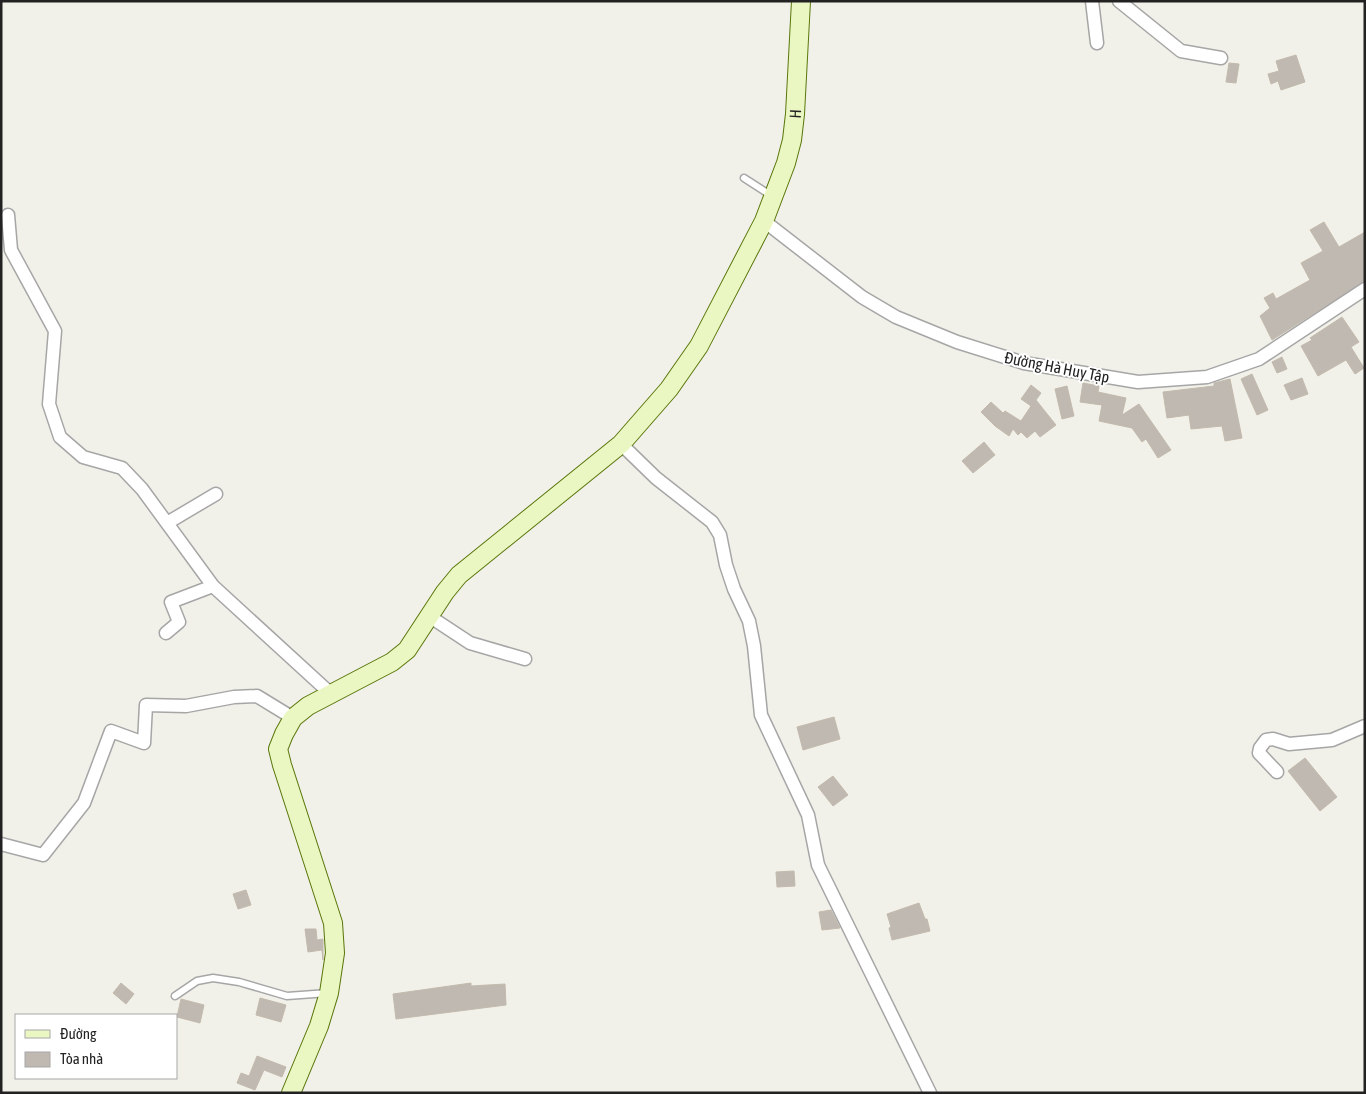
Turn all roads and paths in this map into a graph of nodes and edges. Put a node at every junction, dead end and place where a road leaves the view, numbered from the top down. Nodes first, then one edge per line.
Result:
1 (800, 1) edge
2 (1092, 1) edge
3 (1119, 1) edge
4 (1097, 44) dead end
5 (1221, 58) dead end
6 (744, 178) dead end
7 (773, 197) junction
8 (8, 215) dead end
9 (764, 221) junction
10 (1365, 289) edge
11 (621, 444) junction
12 (216, 494) dead end
13 (167, 523) junction
14 (214, 586) junction
15 (429, 616) junction
16 (166, 633) dead end
17 (525, 659) dead end
18 (331, 694) junction
19 (293, 718) junction
20 (1365, 726) edge
21 (1277, 772) dead end
22 (1, 844) edge
23 (329, 993) junction
24 (175, 996) dead end
25 (291, 1093) edge
26 (930, 1093) edge

1 - 7 street, H
2 - 4 street
3 - 5 street
6 - 7 lane
7 - 9 street, H
8 - 13 street
9 - 10 street, Đường Hà Huy Tập
9 - 11 street, H
11 - 15 street, H
11 - 26 street
12 - 13 street
13 - 14 street
14 - 16 street
14 - 18 street
15 - 17 street
15 - 18 street, H
18 - 19 street, H
19 - 22 street
19 - 23 street
20 - 21 street
23 - 24 lane
23 - 25 street

